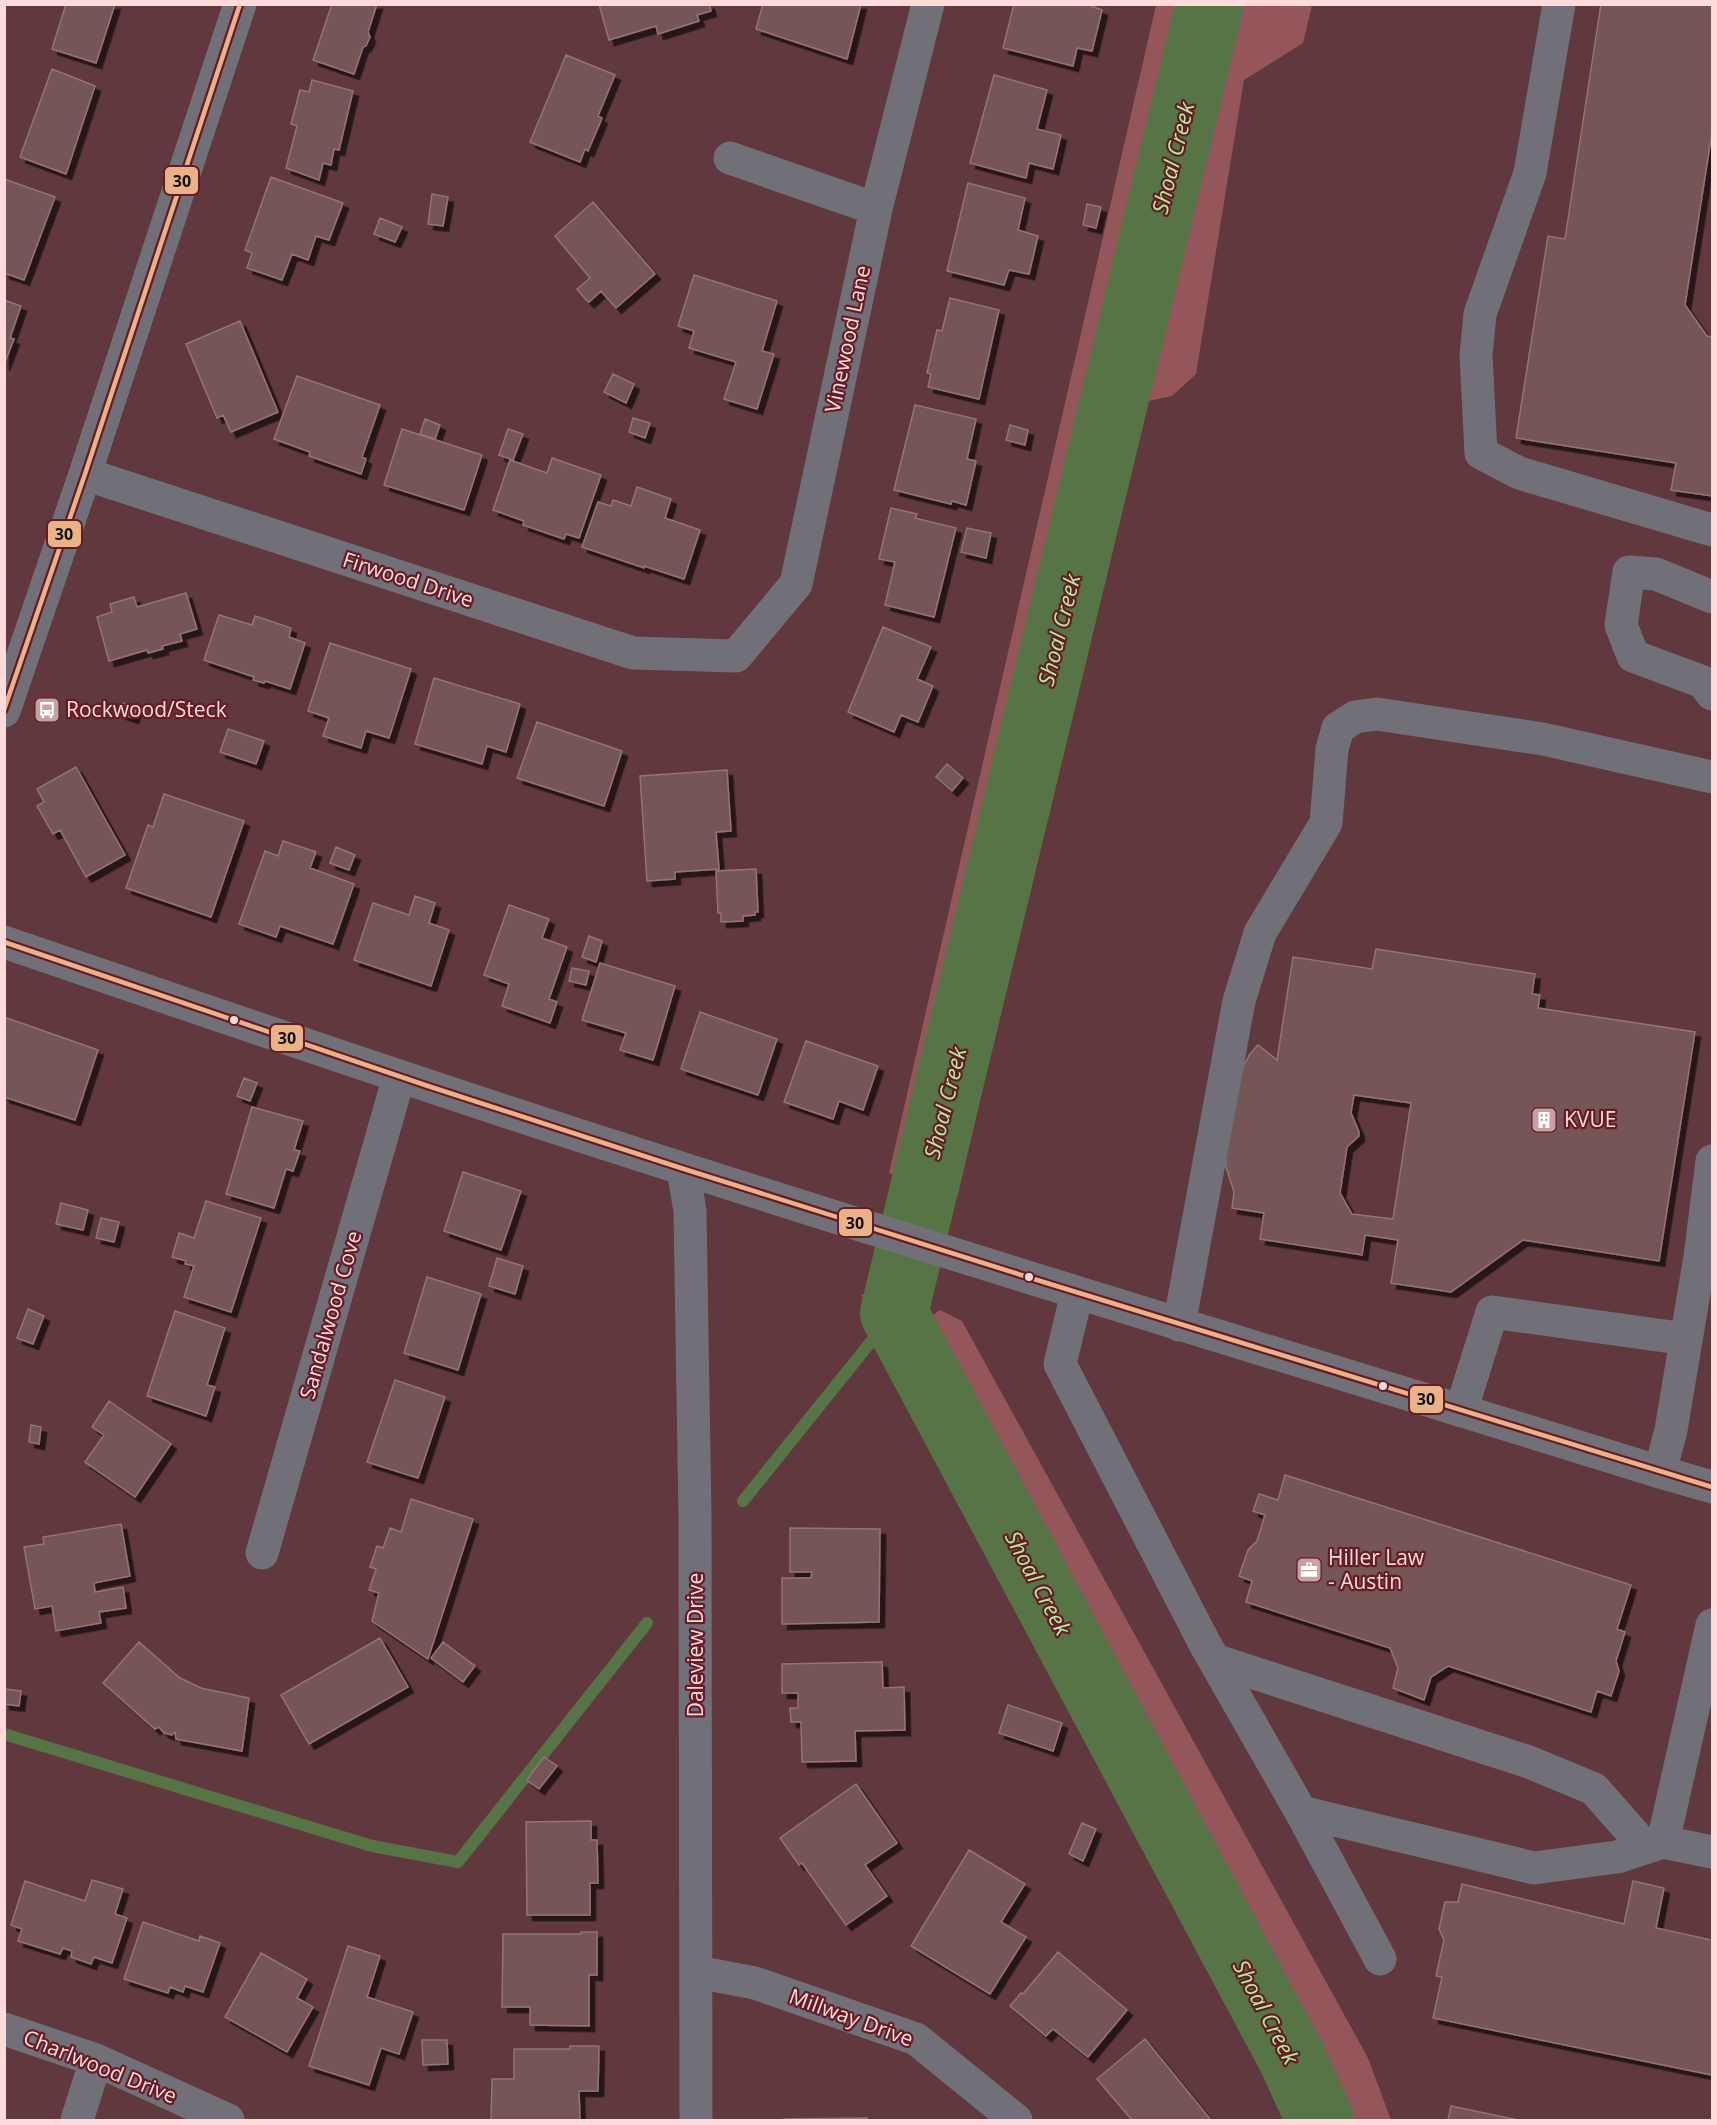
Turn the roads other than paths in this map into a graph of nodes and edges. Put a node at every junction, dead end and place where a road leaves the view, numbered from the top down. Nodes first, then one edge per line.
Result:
1 (240, 4) edge
2 (928, 4) edge
3 (1559, 4) edge
4 (730, 158) dead end
5 (876, 209) junction
6 (85, 474) junction
7 (1713, 530) edge
8 (1713, 597) edge
9 (736, 656) joint
10 (1713, 694) edge
11 (4, 711) edge
12 (1713, 777) edge
13 (4, 942) edge
14 (399, 1077) junction
15 (1713, 1161) edge
16 (683, 1169) junction
17 (1077, 1293) junction
18 (1179, 1325) junction
19 (1686, 1340) junction
20 (1461, 1411) junction
21 (1660, 1472) junction
22 (1713, 1487) edge
23 (262, 1553) dead end
24 (1713, 1624) edge
25 (1214, 1660) junction
26 (1301, 1812) junction
27 (1654, 1844) junction
28 (1713, 1852) edge
29 (1380, 1959) dead end
30 (697, 1972) junction
31 (4, 2029) edge
32 (96, 2060) junction
33 (76, 2121) edge
34 (228, 2121) edge
35 (696, 2121) edge
36 (1016, 2121) edge

1 - 6 street
2 - 5 street, Vinewood Lane
3 - 7 street
4 - 5 street
5 - 9 street, Vinewood Lane
6 - 9 street, Firwood Drive
6 - 11 street
8 - 10 street
12 - 18 street
13 - 14 street
14 - 16 street
14 - 23 street, Sandalwood Cove
15 - 19 street
16 - 17 street
16 - 30 street, Daleview Drive
17 - 18 street
17 - 25 street
18 - 20 street
19 - 20 street
19 - 21 street
20 - 21 street
21 - 22 street
24 - 27 street
25 - 26 street
25 - 27 street
26 - 27 street
26 - 29 street
27 - 28 street
30 - 35 street, Daleview Drive
30 - 36 street, Millway Drive
31 - 32 street, Charlwood Drive
32 - 33 street
32 - 34 street, Charlwood Drive

